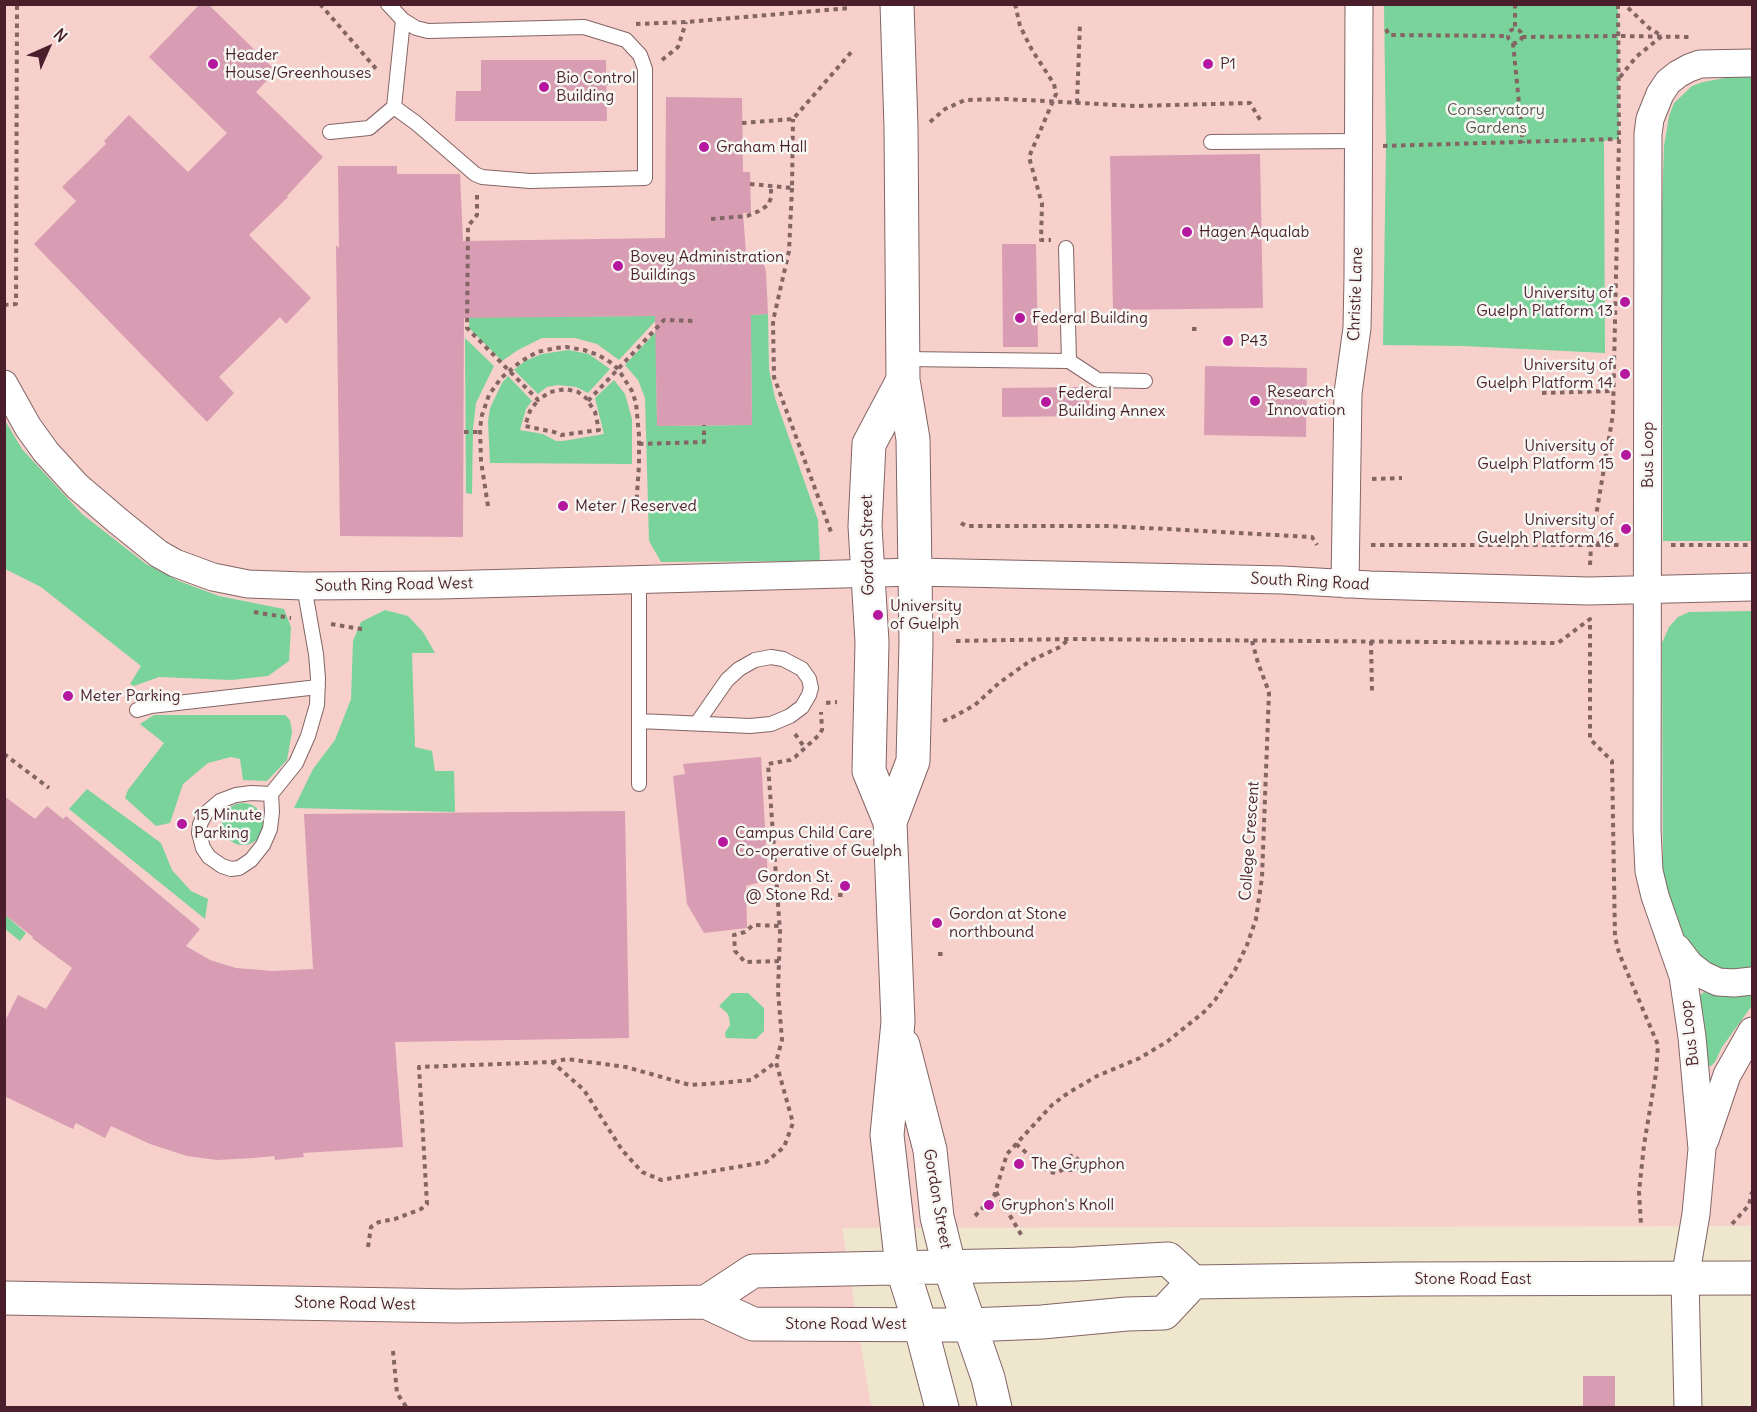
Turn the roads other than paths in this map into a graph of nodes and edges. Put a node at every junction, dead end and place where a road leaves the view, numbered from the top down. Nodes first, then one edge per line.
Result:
1 (388, 4) edge
2 (897, 4) edge
3 (1359, 4) edge
4 (403, 20) junction
5 (1752, 63) edge
6 (394, 107) junction
7 (330, 132) dead end
8 (1211, 142) dead end
9 (1359, 144) junction
10 (1066, 248) dead end
11 (1069, 362) junction
12 (903, 369) junction
13 (1145, 381) dead end
14 (4, 384) edge
15 (915, 572) junction
16 (868, 573) junction
17 (639, 580) junction
18 (1345, 584) junction
19 (304, 586) junction
20 (1752, 587) edge
21 (1648, 588) junction
22 (318, 687) junction
23 (137, 710) dead end
24 (639, 721) junction
25 (697, 723) junction
26 (639, 784) dead end
27 (271, 794) junction
28 (890, 822) junction
29 (1662, 920) junction
30 (1752, 981) edge
31 (898, 1022) junction
32 (1752, 1031) edge
33 (1702, 1149) junction
34 (949, 1265) junction
35 (902, 1267) junction
36 (1752, 1278) edge
37 (1685, 1279) junction
38 (1193, 1282) junction
39 (4, 1298) edge
40 (706, 1302) junction
41 (920, 1324) junction
42 (970, 1325) junction
43 (942, 1407) edge
44 (995, 1407) edge
45 (1688, 1407) edge

1 - 4 lane
2 - 12 main road, Gordon Street
3 - 9 street, Christie Lane
4 - 6 lane
4 - 6 lane
5 - 21 street, Bus Loop
6 - 7 lane
8 - 9 lane
9 - 18 street, Christie Lane
10 - 11 lane
11 - 12 lane
11 - 13 lane
12 - 15 main road, Gordon Street
12 - 16 main road, Gordon Street
14 - 19 street, South Ring Road West
15 - 16 street, South Ring Road
15 - 18 street, South Ring Road
15 - 28 main road, Gordon Street
16 - 17 street, South Ring Road West
16 - 28 main road, Gordon Street
17 - 19 street, South Ring Road West
17 - 24 lane
18 - 21 street, South Ring Road
19 - 22 lane
20 - 21 street, South Ring Road
21 - 29 street, Bus Loop
22 - 23 lane
22 - 27 lane
24 - 25 lane
24 - 26 lane
25 - 25 lane
27 - 27 lane
28 - 31 main road, Gordon Street
29 - 30 street, Bus Loop
29 - 33 street, Bus Loop
31 - 34 main road, Gordon Street
31 - 35 main road, Gordon Street
32 - 33 street, Bus Loop
33 - 37 street, Bus Loop
34 - 35 main road
34 - 38 main road
34 - 42 main road, Gordon Street
35 - 40 main road
35 - 41 main road, Gordon Street
36 - 37 main road, Stone Road East
37 - 38 main road, Stone Road East
37 - 45 street, Bus Loop
38 - 42 main road
39 - 40 main road, Stone Road West
40 - 41 main road, Stone Road West
41 - 42 main road, Stone Road West
41 - 43 main road, Gordon Street
42 - 44 main road, Gordon Street

